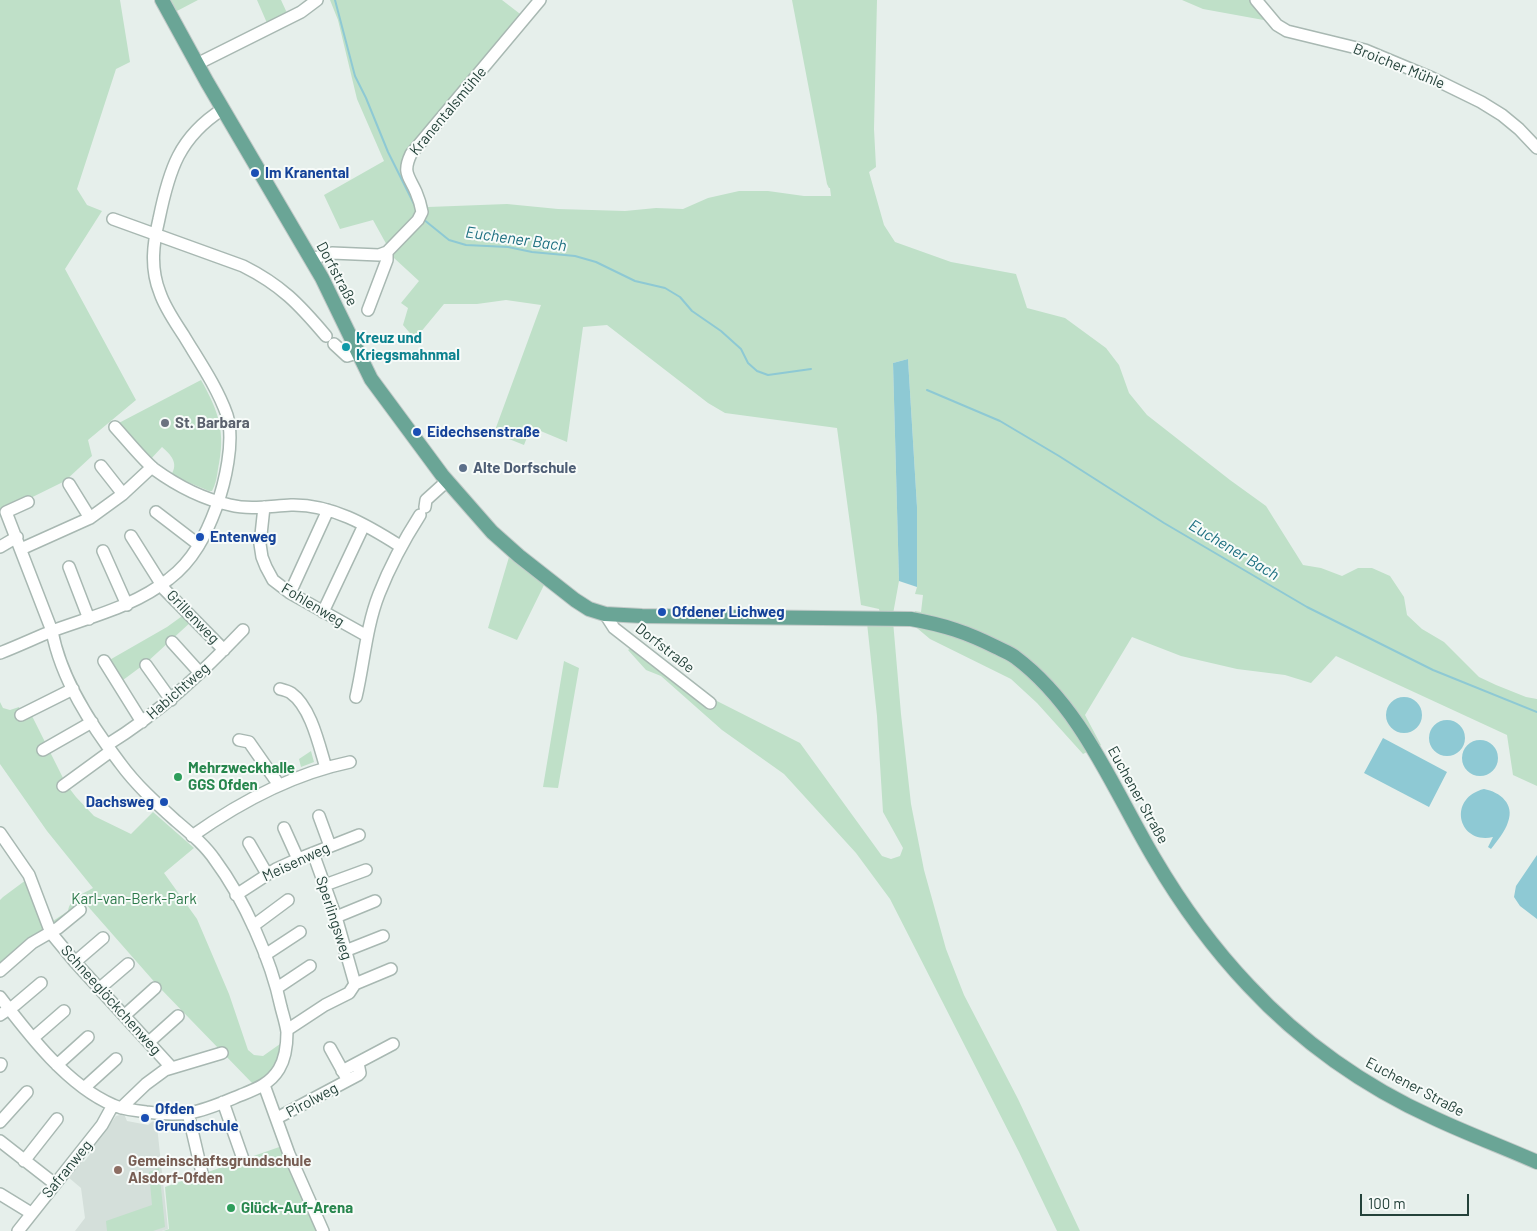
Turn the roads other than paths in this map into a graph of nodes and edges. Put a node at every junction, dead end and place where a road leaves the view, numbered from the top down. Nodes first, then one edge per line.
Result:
1 (162, 0) edge
2 (317, 0) edge
3 (540, 0) edge
4 (1256, 0) edge
5 (197, 64) junction
6 (223, 109) junction
7 (1537, 148) edge
8 (113, 219) dead end
9 (156, 234) junction
10 (387, 252) junction
11 (311, 258) junction
12 (368, 310) dead end
13 (357, 353) junction
14 (115, 427) dead end
15 (101, 466) dead end
16 (152, 467) junction
17 (447, 481) junction
18 (69, 484) dead end
19 (123, 494) junction
20 (28, 502) dead end
21 (218, 502) junction
22 (264, 507) junction
23 (328, 510) junction
24 (156, 512) dead end
25 (90, 518) junction
26 (364, 525) junction
27 (131, 536) dead end
28 (17, 537) junction
29 (199, 545) junction
30 (400, 546) junction
31 (0, 547) edge
32 (21, 549) junction
33 (103, 551) dead end
34 (70, 567) dead end
35 (162, 584) junction
36 (290, 593) junction
37 (127, 605) junction
38 (323, 612) junction
39 (605, 614) junction
40 (642, 616) joint
41 (89, 619) junction
42 (244, 630) dead end
43 (52, 631) junction
44 (367, 636) junction
45 (172, 642) dead end
46 (224, 650) junction
47 (0, 653) edge
48 (104, 661) dead end
49 (146, 665) dead end
50 (200, 674) junction
51 (73, 689) junction
52 (280, 689) dead end
53 (356, 697) dead end
54 (171, 700) junction
55 (710, 703) dead end
56 (21, 715) dead end
57 (92, 722) junction
58 (142, 722) junction
59 (239, 740) dead end
60 (109, 748) junction
61 (42, 750) dead end
62 (350, 762) dead end
63 (326, 768) junction
64 (279, 785) junction
65 (63, 786) dead end
66 (319, 816) dead end
67 (284, 828) dead end
68 (0, 833) edge
69 (358, 835) dead end
70 (192, 836) junction
71 (249, 843) dead end
72 (330, 846) junction
73 (4, 847) edge
74 (313, 853) junction
75 (298, 859) junction
76 (366, 870) dead end
77 (267, 874) junction
78 (325, 885) junction
79 (236, 895) junction
80 (288, 900) dead end
81 (375, 900) dead end
82 (80, 910) dead end
83 (336, 917) junction
84 (253, 926) junction
85 (300, 932) dead end
86 (51, 933) junction
87 (383, 936) dead end
88 (103, 938) dead end
89 (345, 951) junction
90 (265, 955) junction
91 (76, 962) junction
92 (128, 964) dead end
93 (310, 966) dead end
94 (391, 969) dead end
95 (0, 972) edge
96 (41, 983) dead end
97 (355, 984) junction
98 (100, 988) junction
99 (155, 988) dead end
100 (277, 988) junction
101 (0, 998) edge
102 (64, 1011) dead end
103 (4, 1012) edge
104 (125, 1015) junction
105 (178, 1016) dead end
106 (287, 1030) junction
107 (88, 1037) dead end
108 (33, 1038) junction
109 (149, 1042) junction
110 (393, 1044) dead end
111 (330, 1048) dead end
112 (222, 1053) dead end
113 (116, 1059) dead end
114 (57, 1065) junction
115 (172, 1067) junction
116 (345, 1076) junction
117 (264, 1085) junction
118 (84, 1088) junction
119 (27, 1092) dead end
120 (222, 1102) junction
121 (117, 1106) junction
122 (188, 1113) junction
123 (277, 1118) junction
124 (57, 1119) dead end
125 (0, 1122) edge
126 (0, 1141) edge
127 (243, 1159) dead end
128 (24, 1161) junction
129 (1537, 1162) edge
130 (202, 1173) dead end
131 (55, 1184) junction
132 (0, 1194) edge
133 (31, 1213) junction
134 (18, 1231) edge
135 (323, 1231) edge

1 - 5 main road, Dorfstraße
2 - 5 street
3 - 10 street, Kranentalsmühle
4 - 7 street, Broicher Mühle
5 - 6 main road, Dorfstraße
6 - 9 street
6 - 11 main road, Dorfstraße
8 - 9 street
9 - 13 street
9 - 21 street
10 - 11 street
10 - 12 street
11 - 13 main road, Dorfstraße
13 - 17 main road, Dorfstraße
14 - 16 street
15 - 19 street
16 - 19 street
16 - 21 street
17 - 30 street
17 - 39 main road, Dorfstraße
18 - 25 street
19 - 25 street
20 - 28 street
21 - 22 street
21 - 29 street
22 - 23 street
22 - 36 street, Fohlenweg
23 - 26 street
23 - 36 street
24 - 29 street
25 - 32 street
26 - 30 street
26 - 38 street
27 - 35 street, Grillenweg
28 - 31 street
28 - 32 street
29 - 35 street
30 - 44 street
32 - 43 street
33 - 37 street
34 - 41 street
35 - 37 street
35 - 46 street, Grillenweg
36 - 38 street, Fohlenweg
37 - 41 street
38 - 44 street, Fohlenweg
39 - 40 main road, Dorfstraße
39 - 55 street, Dorfstraße
40 - 129 main road, Euchener Straße
41 - 43 street
42 - 46 street, Habichtweg
43 - 47 street
43 - 51 street
44 - 53 street
45 - 50 street
46 - 50 street, Habichtweg
48 - 58 street
49 - 54 street
50 - 54 street, Habichtweg
51 - 56 street
51 - 57 street
52 - 63 street
54 - 58 street, Habichtweg
57 - 60 street
57 - 61 street
58 - 60 street, Habichtweg
59 - 64 street
60 - 65 street, Habichtweg
60 - 70 street
62 - 63 street
63 - 64 street
64 - 70 street
66 - 72 street
67 - 75 street
68 - 73 street, Schneeglöckchenweg
69 - 72 street, Meisenweg
70 - 79 street
71 - 77 street
72 - 74 street, Meisenweg
73 - 86 street, Schneeglöckchenweg
74 - 75 street, Meisenweg
74 - 78 street, Sperlingsweg
75 - 77 street, Meisenweg
76 - 78 street
77 - 79 street, Meisenweg
78 - 83 street, Sperlingsweg
79 - 84 street
80 - 84 street
81 - 83 street
82 - 86 street
83 - 89 street, Sperlingsweg
84 - 90 street
85 - 90 street
86 - 91 street, Schneeglöckchenweg
86 - 95 street
87 - 89 street
88 - 91 street
89 - 97 street, Sperlingsweg
90 - 100 street
91 - 98 street, Schneeglöckchenweg
92 - 98 street
93 - 100 street
94 - 97 street
96 - 103 street
97 - 106 street
98 - 104 street, Schneeglöckchenweg
99 - 104 street
100 - 106 street
101 - 103 street
102 - 108 street
103 - 108 street
104 - 109 street, Schneeglöckchenweg
105 - 109 street
106 - 117 street
107 - 114 street
108 - 114 street
109 - 115 street, Schneeglöckchenweg
110 - 116 street, Pirolweg
111 - 116 street, Pirolweg
112 - 115 street, Safranweg
113 - 118 street
114 - 118 street
115 - 121 street, Safranweg
116 - 123 street, Pirolweg
117 - 120 street
117 - 123 street
118 - 121 street
119 - 125 street
120 - 122 street
120 - 127 street
121 - 122 street
121 - 131 street, Safranweg
122 - 130 street
123 - 135 street
124 - 128 street
126 - 128 street
128 - 131 street
131 - 133 street, Safranweg
132 - 133 street
133 - 134 street, Safranweg

